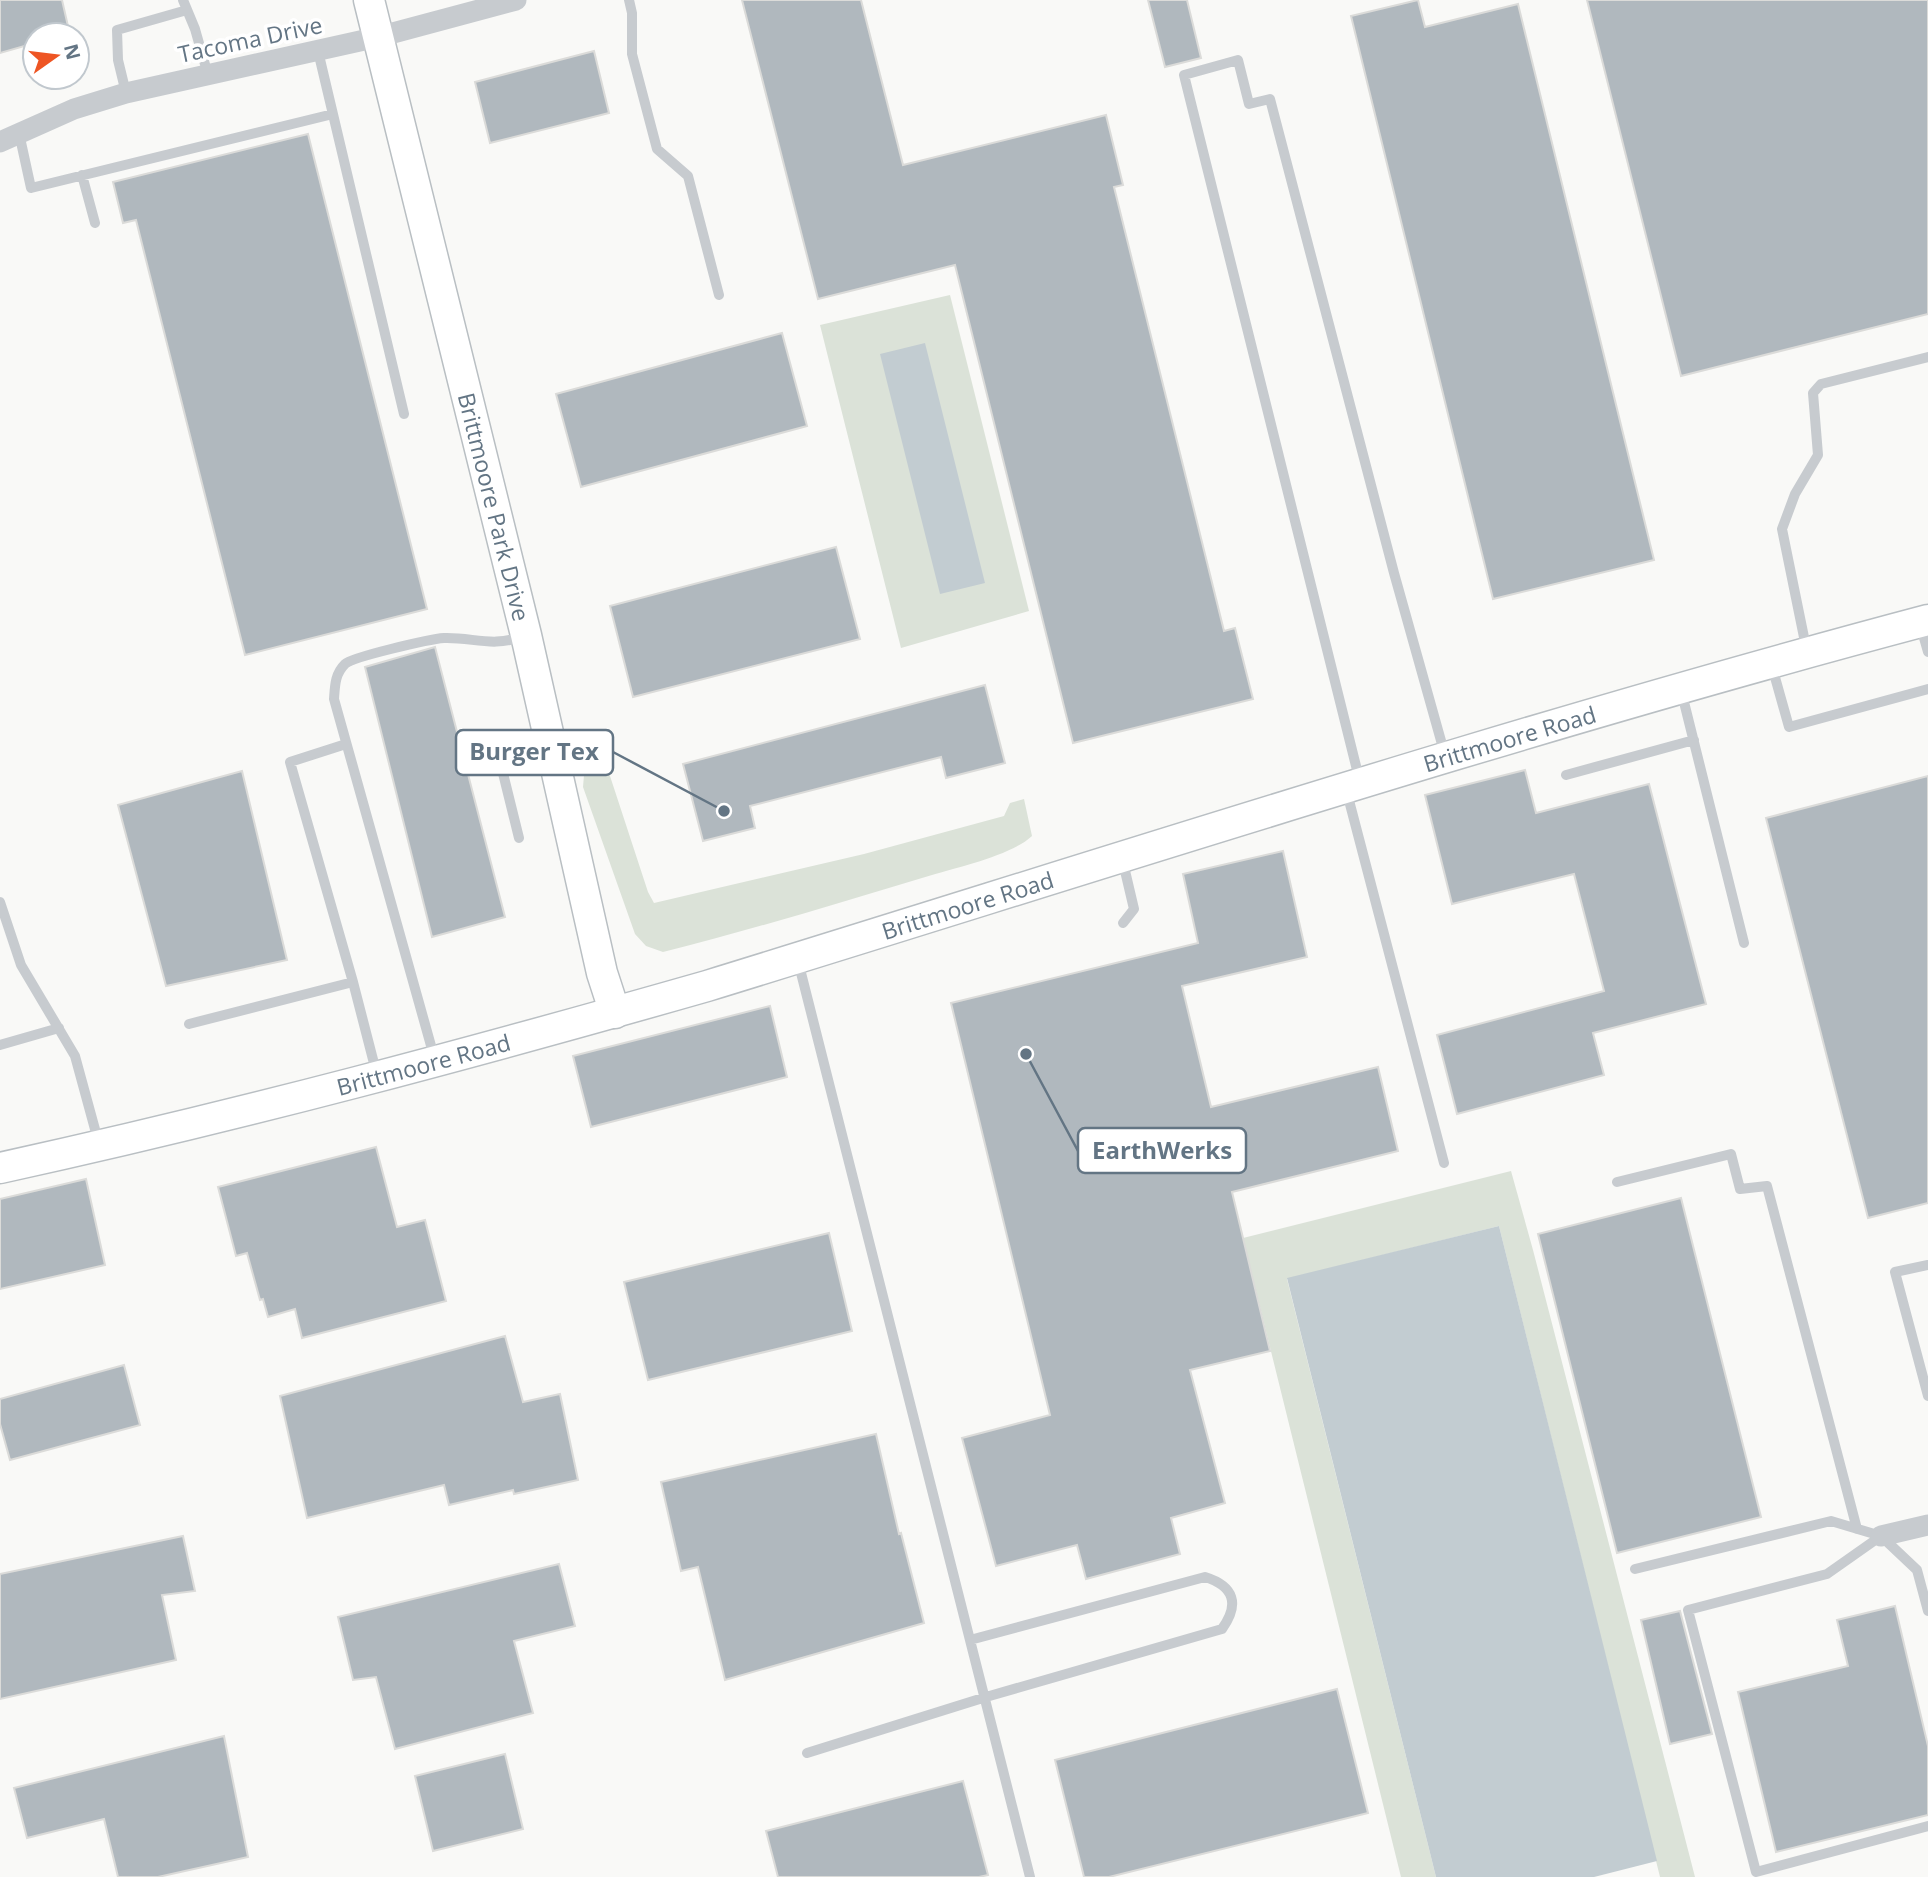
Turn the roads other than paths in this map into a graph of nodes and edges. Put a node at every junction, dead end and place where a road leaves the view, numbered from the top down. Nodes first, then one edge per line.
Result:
1 (369, 0) edge
2 (516, 0) edge
3 (629, 0) edge
4 (185, 5) edge
5 (378, 37) junction
6 (318, 51) junction
7 (208, 75) junction
8 (126, 93) junction
9 (333, 114) junction
10 (10, 138) edge
11 (82, 175) junction
12 (95, 223) dead end
13 (719, 295) dead end
14 (1928, 357) edge
15 (404, 414) dead end
16 (1924, 621) edge
17 (526, 635) junction
18 (1807, 652) junction
19 (1928, 652) edge
20 (1771, 662) junction
21 (1680, 687) junction
22 (1928, 689) edge
23 (548, 736) junction
24 (1694, 740) junction
25 (346, 744) junction
26 (1446, 758) junction
27 (1566, 775) dead end
28 (1354, 786) junction
29 (519, 838) dead end
30 (1122, 858) junction
31 (0, 902) edge
32 (1123, 923) dead end
33 (1744, 943) dead end
34 (797, 958) junction
35 (353, 982) junction
36 (615, 1013) junction
37 (189, 1024) dead end
38 (59, 1028) junction
39 (0, 1045) edge
40 (436, 1063) junction
41 (378, 1078) junction
42 (100, 1146) junction
43 (1444, 1163) dead end
44 (0, 1168) edge
45 (1618, 1182) dead end
46 (1928, 1265) edge
47 (1928, 1396) edge
48 (1928, 1525) edge
49 (1857, 1529) junction
50 (1881, 1536) junction
51 (1635, 1569) dead end
52 (1928, 1611) edge
53 (970, 1640) junction
54 (986, 1697) junction
55 (807, 1753) dead end
56 (1928, 1826) edge
57 (1030, 1877) edge

1 - 5 main road, Brittmoore Park Drive
2 - 5 street, Tacoma Drive
3 - 13 lane
4 - 7 lane
4 - 8 lane
5 - 6 street, Tacoma Drive
5 - 17 main road, Brittmoore Park Drive
6 - 7 street, Tacoma Drive
6 - 9 lane
7 - 8 street, Tacoma Drive
8 - 10 street, Tacoma Drive
9 - 11 lane
9 - 15 lane
10 - 11 lane
11 - 12 lane
14 - 18 lane
16 - 18 main road, Brittmoore Road
16 - 19 lane
17 - 23 main road, Brittmoore Park Drive
17 - 25 lane
18 - 20 main road, Brittmoore Road
20 - 21 main road, Brittmoore Road
20 - 22 lane
21 - 24 lane
21 - 26 main road, Brittmoore Road
23 - 29 lane
23 - 36 main road, Brittmoore Park Drive
24 - 27 lane
24 - 33 lane
25 - 35 lane
25 - 40 lane
26 - 28 main road, Brittmoore Road
26 - 28 lane
28 - 30 main road, Brittmoore Road
28 - 43 lane
30 - 32 lane
30 - 34 main road, Brittmoore Road
31 - 38 lane
34 - 36 main road, Brittmoore Road
34 - 53 lane
35 - 37 lane
35 - 41 lane
36 - 40 main road, Brittmoore Road
38 - 39 lane
38 - 42 lane
40 - 41 main road, Brittmoore Road
41 - 42 main road, Brittmoore Road
42 - 44 main road, Brittmoore Road
45 - 49 lane
46 - 47 lane
48 - 50 street
49 - 50 lane
49 - 51 lane
50 - 52 lane
50 - 56 lane
53 - 54 lane
53 - 54 lane
54 - 55 lane
54 - 57 lane

